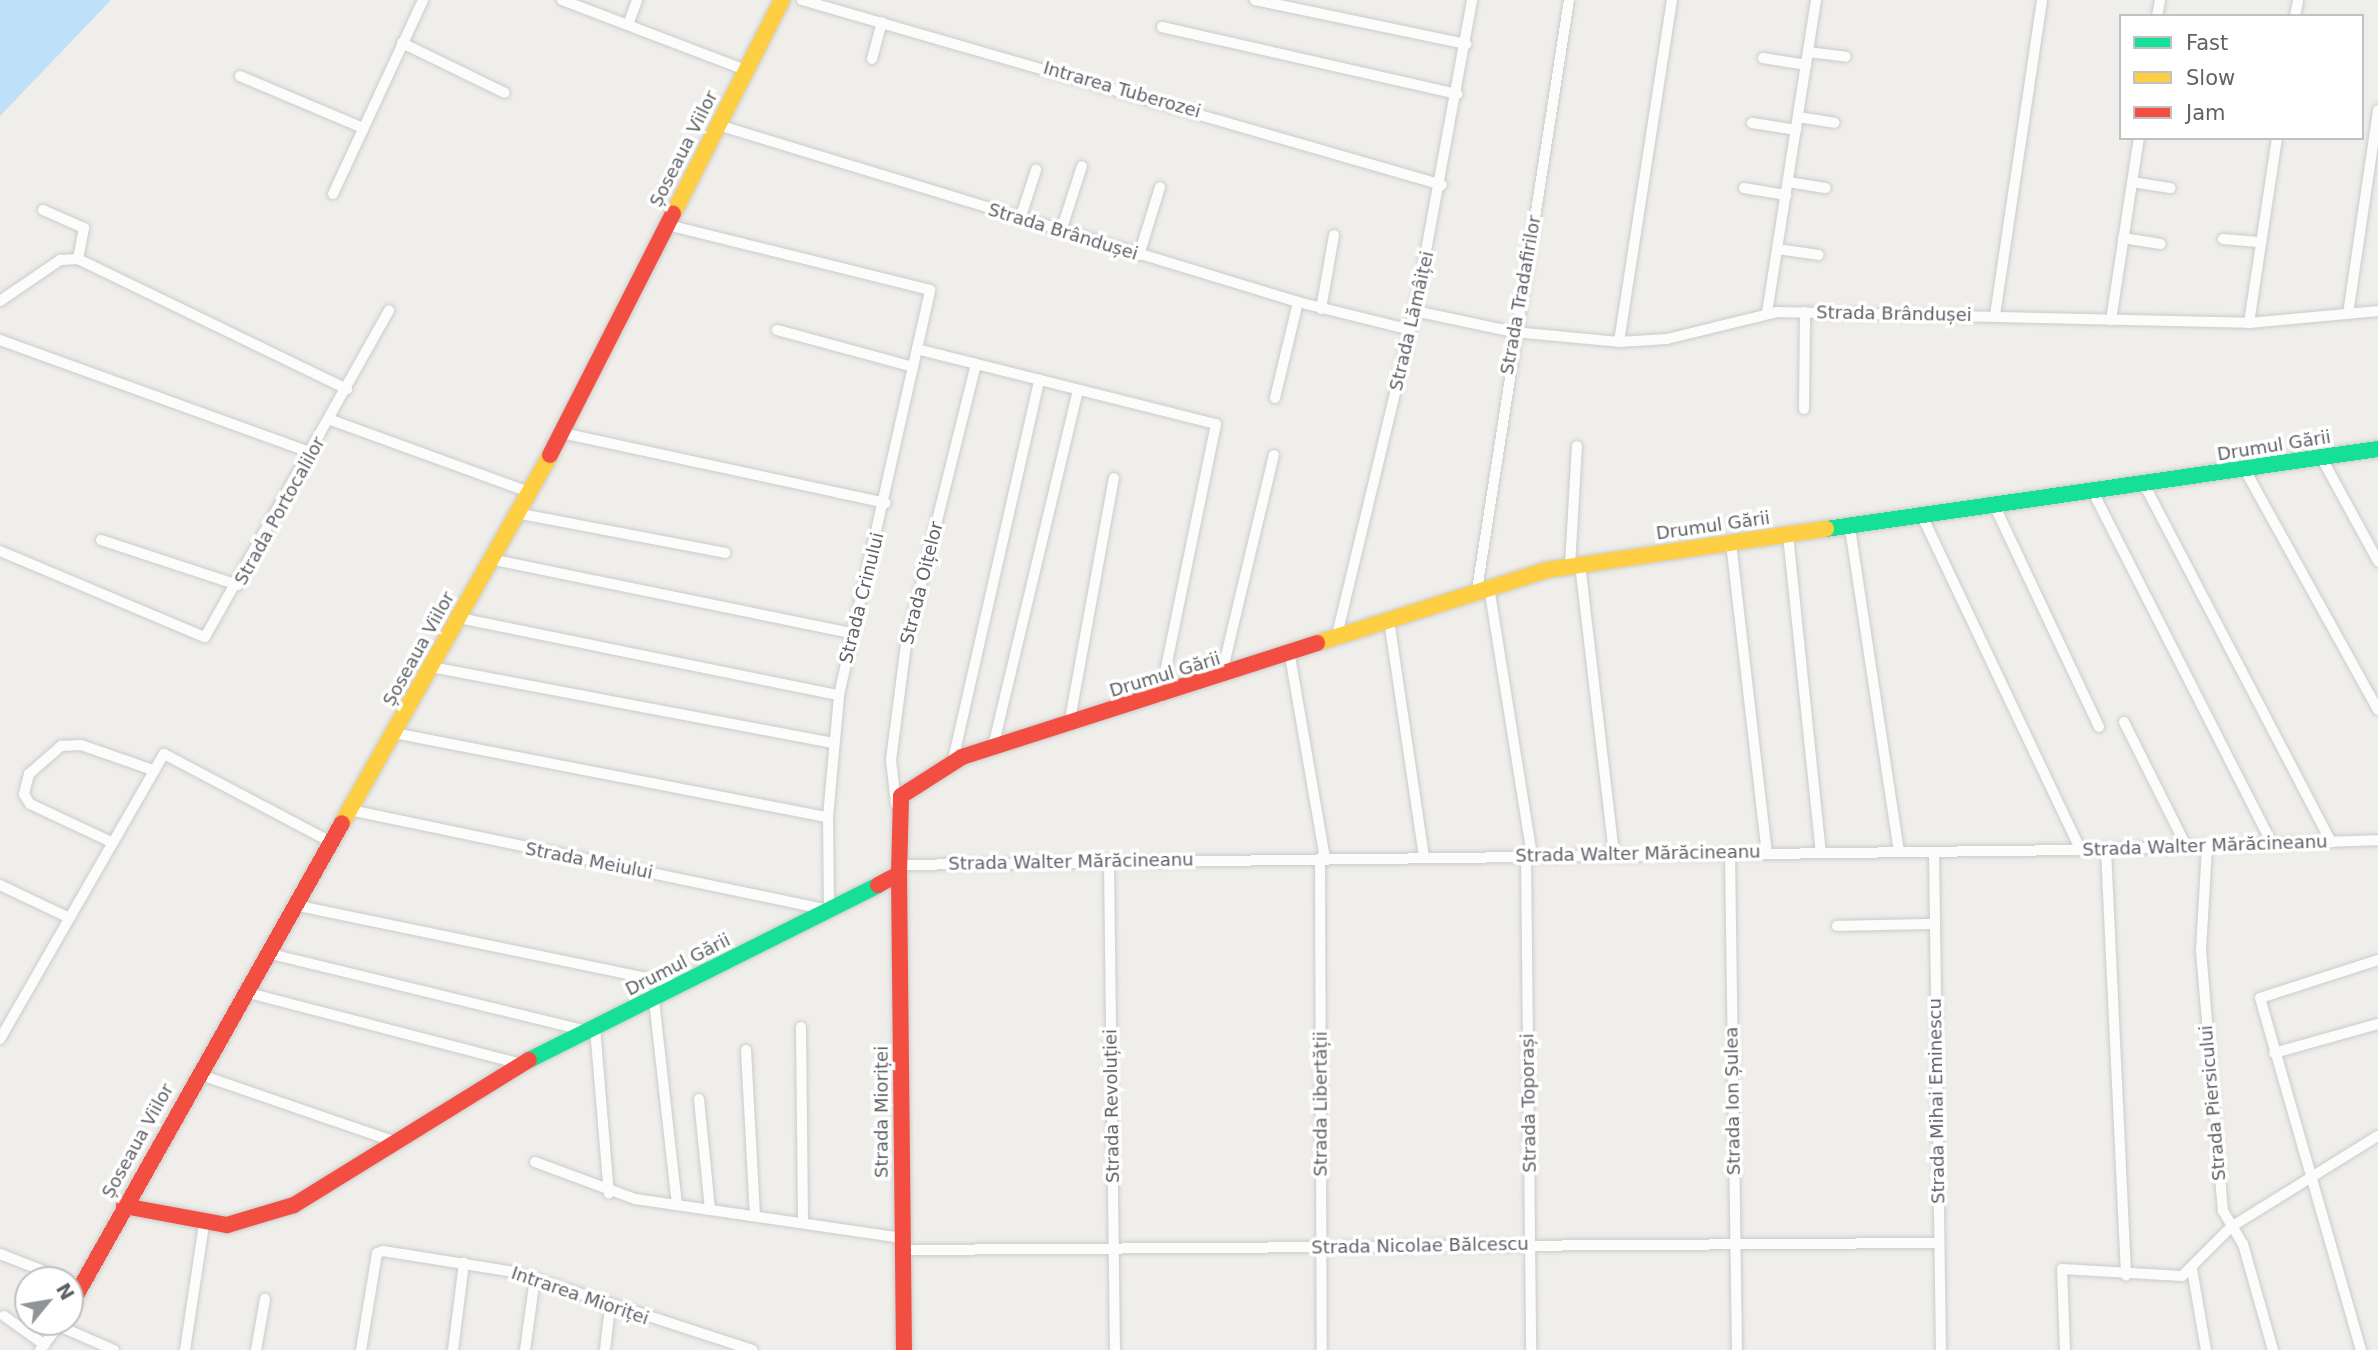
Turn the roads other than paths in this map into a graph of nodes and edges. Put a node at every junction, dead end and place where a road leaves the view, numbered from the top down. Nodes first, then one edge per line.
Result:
1 (423, 0) edge
2 (562, 0) edge
3 (637, 0) edge
4 (782, 0) edge
5 (802, 0) edge
6 (1255, 0) edge
7 (1472, 0) edge
8 (1569, 0) edge
9 (1671, 0) edge
10 (1816, 0) edge
11 (2042, 0) edge
12 (882, 22) junction
13 (628, 25) junction
14 (1162, 27) dead end
15 (402, 43) junction
16 (1466, 44) junction
17 (1808, 52) junction
18 (1846, 57) dead end
19 (1763, 58) dead end
20 (872, 59) dead end
21 (1806, 65) junction
22 (745, 70) junction
23 (240, 76) dead end
24 (505, 93) dead end
25 (1457, 94) junction
26 (2378, 110) edge
27 (1798, 117) junction
28 (1752, 123) dead end
29 (1835, 123) dead end
30 (718, 125) junction
31 (363, 128) junction
32 (1796, 130) junction
33 (2139, 140) edge
34 (2277, 140) edge
35 (1082, 166) dead end
36 (1036, 170) dead end
37 (2132, 181) junction
38 (1787, 182) junction
39 (1442, 185) junction
40 (1160, 187) dead end
41 (1744, 188) dead end
42 (1826, 188) dead end
43 (2171, 188) dead end
44 (333, 194) dead end
45 (1786, 195) junction
46 (43, 210) dead end
47 (1020, 219) junction
48 (667, 225) junction
49 (1061, 231) junction
50 (1334, 235) dead end
51 (2123, 238) junction
52 (2223, 239) dead end
53 (2261, 242) junction
54 (2161, 244) dead end
55 (1777, 249) junction
56 (1139, 255) junction
57 (1819, 255) dead end
58 (78, 259) junction
59 (0, 301) edge
60 (1298, 302) junction
61 (1321, 309) junction
62 (389, 310) dead end
63 (1415, 310) junction
64 (2378, 311) edge
65 (1805, 312) junction
66 (1767, 313) junction
67 (2348, 314) junction
68 (1995, 315) junction
69 (2111, 320) junction
70 (2249, 323) junction
71 (777, 330) dead end
72 (1411, 330) junction
73 (1514, 332) junction
74 (0, 340) edge
75 (1619, 342) junction
76 (918, 349) junction
77 (976, 365) junction
78 (913, 367) junction
79 (1039, 380) junction
80 (347, 389) junction
81 (1078, 390) junction
82 (1275, 398) dead end
83 (1804, 409) dead end
84 (331, 420) junction
85 (562, 433) junction
86 (1577, 446) dead end
87 (2378, 449) edge
88 (312, 453) junction
89 (1274, 455) dead end
90 (2321, 457) junction
91 (2245, 470) junction
92 (1114, 478) dead end
93 (2145, 486) junction
94 (529, 492) junction
95 (2094, 494) junction
96 (886, 503) junction
97 (1996, 509) junction
98 (516, 513) junction
99 (1923, 518) junction
100 (1850, 528) junction
101 (1788, 535) junction
102 (101, 540) dead end
103 (1731, 543) junction
104 (0, 551) edge
105 (725, 553) dead end
106 (490, 559) junction
107 (2378, 561) edge
108 (1575, 565) junction
109 (238, 585) junction
110 (1483, 589) junction
111 (459, 618) junction
112 (1389, 620) junction
113 (850, 633) junction
114 (1336, 639) junction
115 (1290, 656) junction
116 (431, 667) junction
117 (1221, 678) junction
118 (839, 695) junction
119 (1160, 698) junction
120 (2378, 710) edge
121 (2124, 722) dead end
122 (1069, 725) junction
123 (2099, 727) dead end
124 (394, 733) junction
125 (832, 743) junction
126 (993, 747) junction
127 (953, 760) junction
128 (150, 769) junction
129 (897, 804) junction
130 (350, 810) junction
131 (828, 817) junction
132 (2378, 839) edge
133 (109, 841) junction
134 (331, 842) junction
135 (2330, 842) junction
136 (2272, 845) junction
137 (2207, 847) junction
138 (2187, 848) junction
139 (2081, 850) junction
140 (2106, 850) junction
141 (1767, 852) junction
142 (1821, 852) junction
143 (1899, 852) junction
144 (1934, 852) junction
145 (1730, 853) junction
146 (1614, 854) junction
147 (1529, 855) junction
148 (1424, 856) junction
149 (1322, 858) junction
150 (1109, 862) junction
151 (899, 869) junction
152 (0, 885) edge
153 (294, 905) junction
154 (829, 910) junction
155 (67, 917) junction
156 (1935, 924) junction
157 (1837, 926) dead end
158 (267, 953) junction
159 (2378, 960) edge
160 (683, 985) junction
161 (245, 992) junction
162 (654, 1000) junction
163 (2378, 1024) edge
164 (801, 1027) dead end
165 (592, 1029) junction
166 (0, 1039) edge
167 (746, 1050) dead end
168 (2274, 1054) junction
169 (521, 1064) junction
170 (198, 1074) junction
171 (699, 1100) dead end
172 (2378, 1136) edge
173 (395, 1142) junction
174 (535, 1162) dead end
175 (2311, 1179) junction
176 (609, 1193) junction
177 (677, 1205) junction
178 (124, 1206) junction
179 (710, 1209) junction
180 (755, 1214) junction
181 (803, 1222) junction
182 (204, 1224) junction
183 (2231, 1227) junction
184 (1939, 1243) junction
185 (902, 1244) junction
186 (1735, 1244) junction
187 (1531, 1245) junction
188 (1322, 1247) junction
189 (1114, 1249) junction
190 (0, 1254) edge
191 (464, 1263) junction
192 (31, 1266) edge
193 (84, 1266) edge
194 (2192, 1269) junction
195 (2126, 1276) junction
196 (535, 1278) junction
197 (265, 1299) dead end
198 (610, 1306) junction
199 (4, 1316) dead end
200 (84, 1336) edge
201 (43, 1348) edge
202 (114, 1350) edge
203 (185, 1350) edge
204 (256, 1350) edge
205 (361, 1350) edge
206 (453, 1350) edge
207 (525, 1350) edge
208 (605, 1350) edge
209 (753, 1350) edge
210 (904, 1350) edge
211 (1115, 1350) edge
212 (1322, 1350) edge
213 (1531, 1350) edge
214 (1737, 1350) edge
215 (1941, 1350) edge
216 (2065, 1350) edge
217 (2206, 1350) edge
218 (2273, 1350) edge
219 (2361, 1350) edge

1 - 15 street
2 - 13 street
3 - 13 street
4 - 22 street, Șoseaua Viilor
5 - 12 street, Intrarea Tuberozei
6 - 16 street
7 - 16 street, Strada Lămâiței
8 - 73 street, Strada Tradafirilor
9 - 75 street
10 - 17 street
11 - 68 street
12 - 20 street
12 - 39 street, Intrarea Tuberozei
13 - 22 street
14 - 25 street
15 - 24 street
15 - 31 street
16 - 25 street, Strada Lămâiței
17 - 18 street
17 - 21 street
19 - 21 street
21 - 27 street
22 - 30 street, Șoseaua Viilor
23 - 31 street
25 - 39 street, Strada Lămâiței
26 - 67 street
27 - 29 street
27 - 32 street
28 - 32 street
30 - 47 street, Strada Brândușei
30 - 48 street, Șoseaua Viilor
31 - 44 street
32 - 38 street
33 - 37 street
34 - 53 street
35 - 49 street
36 - 47 street
37 - 43 street
37 - 51 street
38 - 42 street
38 - 45 street
39 - 63 street, Strada Lămâiței
40 - 56 street
41 - 45 street
45 - 55 street
46 - 58 street
47 - 49 street, Strada Brândușei
48 - 76 street, Strada Crinului
48 - 85 street, Șoseaua Viilor
49 - 56 street, Strada Brândușei
50 - 61 street
51 - 54 street
51 - 69 street
52 - 53 street
53 - 70 street
55 - 57 street
55 - 66 street
56 - 60 street, Strada Brândușei
58 - 59 street
58 - 80 street
60 - 61 street, Strada Brândușei
60 - 82 street
61 - 72 street, Strada Brândușei
62 - 80 street
63 - 72 street, Strada Lămâiței
63 - 73 street, Strada Brândușei
64 - 67 street, Strada Brândușei
65 - 66 street, Strada Brândușei
65 - 68 street, Strada Brândușei
65 - 83 street
66 - 75 street, Strada Brândușei
67 - 70 street, Strada Brândușei
68 - 69 street, Strada Brândușei
69 - 70 street, Strada Brândușei
71 - 78 street
72 - 114 street, Strada Lămâiței
73 - 75 street, Strada Brândușei
73 - 110 street, Strada Tradafirilor
74 - 88 street
76 - 77 street
76 - 78 street, Strada Crinului
77 - 79 street
77 - 129 street, Strada Oițelor
78 - 96 street, Strada Crinului
79 - 81 street
79 - 127 street
80 - 84 street
81 - 119 street
81 - 126 street
84 - 88 street, Strada Portocalilor
84 - 94 street, Strada Portocalilor
85 - 94 street, Șoseaua Viilor
85 - 96 street
86 - 108 street
87 - 90 street, Drumul Gării
88 - 109 street, Strada Portocalilor
89 - 117 street
90 - 91 street, Drumul Gării
90 - 107 street
91 - 93 street, Drumul Gării
91 - 120 street
92 - 122 street
93 - 95 street, Drumul Gării
93 - 135 street
94 - 98 street, Șoseaua Viilor
95 - 97 street, Drumul Gării
95 - 136 street
96 - 113 street, Strada Crinului
97 - 99 street, Drumul Gării
97 - 123 street
98 - 105 street
98 - 106 street, Șoseaua Viilor
99 - 100 street, Drumul Gării
99 - 139 street
100 - 101 street, Drumul Gării
100 - 143 street
101 - 103 street, Drumul Gării
101 - 142 street
102 - 109 street
103 - 108 street, Drumul Gării
103 - 141 street
104 - 109 street, Strada Portocalilor
106 - 111 street, Șoseaua Viilor
106 - 113 street
108 - 110 street, Drumul Gării
108 - 146 street
110 - 112 street, Drumul Gării
110 - 147 street, Strada Tradafirilor
111 - 116 street, Șoseaua Viilor
111 - 118 street
112 - 114 street, Drumul Gării
112 - 148 street
113 - 118 street, Strada Crinului
114 - 115 street, Drumul Gării
115 - 117 street, Drumul Gării
115 - 149 street, Strada Libertății
116 - 124 street, Șoseaua Viilor
116 - 125 street
117 - 119 street, Drumul Gării
118 - 125 street, Strada Crinului
119 - 122 street, Drumul Gării
121 - 138 street
122 - 126 street, Drumul Gării
124 - 130 street, Șoseaua Viilor
124 - 131 street
125 - 131 street, Strada Crinului
126 - 127 street, Drumul Gării
127 - 129 street, Drumul Gării
128 - 133 street
128 - 133 street
128 - 134 street
129 - 151 street
130 - 134 street, Șoseaua Viilor
130 - 154 street, Strada Meiului
131 - 154 street, Strada Crinului
132 - 135 street, Strada Walter Mărăcineanu
133 - 155 street
134 - 153 street, Șoseaua Viilor
135 - 136 street, Strada Walter Mărăcineanu
136 - 137 street, Strada Walter Mărăcineanu
137 - 138 street, Strada Walter Mărăcineanu
137 - 183 street, Strada Piersicului
138 - 140 street, Strada Walter Mărăcineanu
139 - 140 street, Strada Walter Mărăcineanu
139 - 144 street, Strada Walter Mărăcineanu
140 - 195 street
141 - 142 street, Strada Walter Mărăcineanu
141 - 145 street, Strada Walter Mărăcineanu
142 - 143 street, Strada Walter Mărăcineanu
143 - 144 street, Strada Walter Mărăcineanu
144 - 156 street, Strada Mihai Eminescu
145 - 146 street, Strada Walter Mărăcineanu
145 - 186 street, Strada Ion Șulea
146 - 147 street, Strada Walter Mărăcineanu
147 - 148 street, Strada Walter Mărăcineanu
147 - 187 street, Strada Toporași
148 - 149 street, Strada Walter Mărăcineanu
149 - 150 street, Strada Walter Mărăcineanu
149 - 188 street, Strada Libertății
150 - 151 street, Strada Walter Mărăcineanu
150 - 189 street, Strada Revoluției
151 - 154 street, Drumul Gării
151 - 185 street, Strada Mioriței
152 - 155 street
153 - 158 street, Șoseaua Viilor
153 - 160 street
154 - 160 street, Drumul Gării
155 - 166 street
156 - 157 street
156 - 184 street, Strada Mihai Eminescu
158 - 161 street, Șoseaua Viilor
158 - 165 street
159 - 168 street
160 - 162 street, Drumul Gării
161 - 169 street
161 - 170 street, Șoseaua Viilor
162 - 165 street, Drumul Gării
162 - 177 street
163 - 168 street
164 - 181 street
165 - 169 street, Drumul Gării
165 - 176 street
167 - 180 street
168 - 175 street
169 - 173 street, Drumul Gării
170 - 173 street
170 - 178 street, Șoseaua Viilor
171 - 179 street
172 - 175 street
173 - 182 street, Drumul Gării
174 - 176 street, Strada Nicolae Bălcescu
175 - 183 street
175 - 219 street
176 - 177 street, Strada Nicolae Bălcescu
177 - 179 street, Strada Nicolae Bălcescu
178 - 182 street, Drumul Gării
178 - 193 street, Șoseaua Viilor
179 - 180 street, Strada Nicolae Bălcescu
180 - 181 street, Strada Nicolae Bălcescu
181 - 185 street, Strada Nicolae Bălcescu
182 - 203 street
183 - 194 street
183 - 218 street, Strada Piersicului
184 - 186 street, Strada Nicolae Bălcescu
184 - 215 street, Strada Mihai Eminescu
185 - 189 street, Strada Nicolae Bălcescu
185 - 210 street, Strada Mioriței
186 - 187 street, Strada Nicolae Bălcescu
186 - 214 street, Strada Ion Șulea
187 - 188 street, Strada Nicolae Bălcescu
187 - 213 street, Strada Toporași
188 - 189 street, Strada Nicolae Bălcescu
188 - 212 street, Strada Libertății
189 - 211 street, Strada Revoluției
190 - 192 street
191 - 196 street, Intrarea Mioriței
191 - 205 street, Intrarea Mioriței
191 - 206 street
194 - 195 street
194 - 217 street
195 - 216 street
196 - 198 street, Intrarea Mioriței
196 - 207 street
197 - 204 street
198 - 208 street
198 - 209 street, Intrarea Mioriței
199 - 201 street
200 - 202 street

